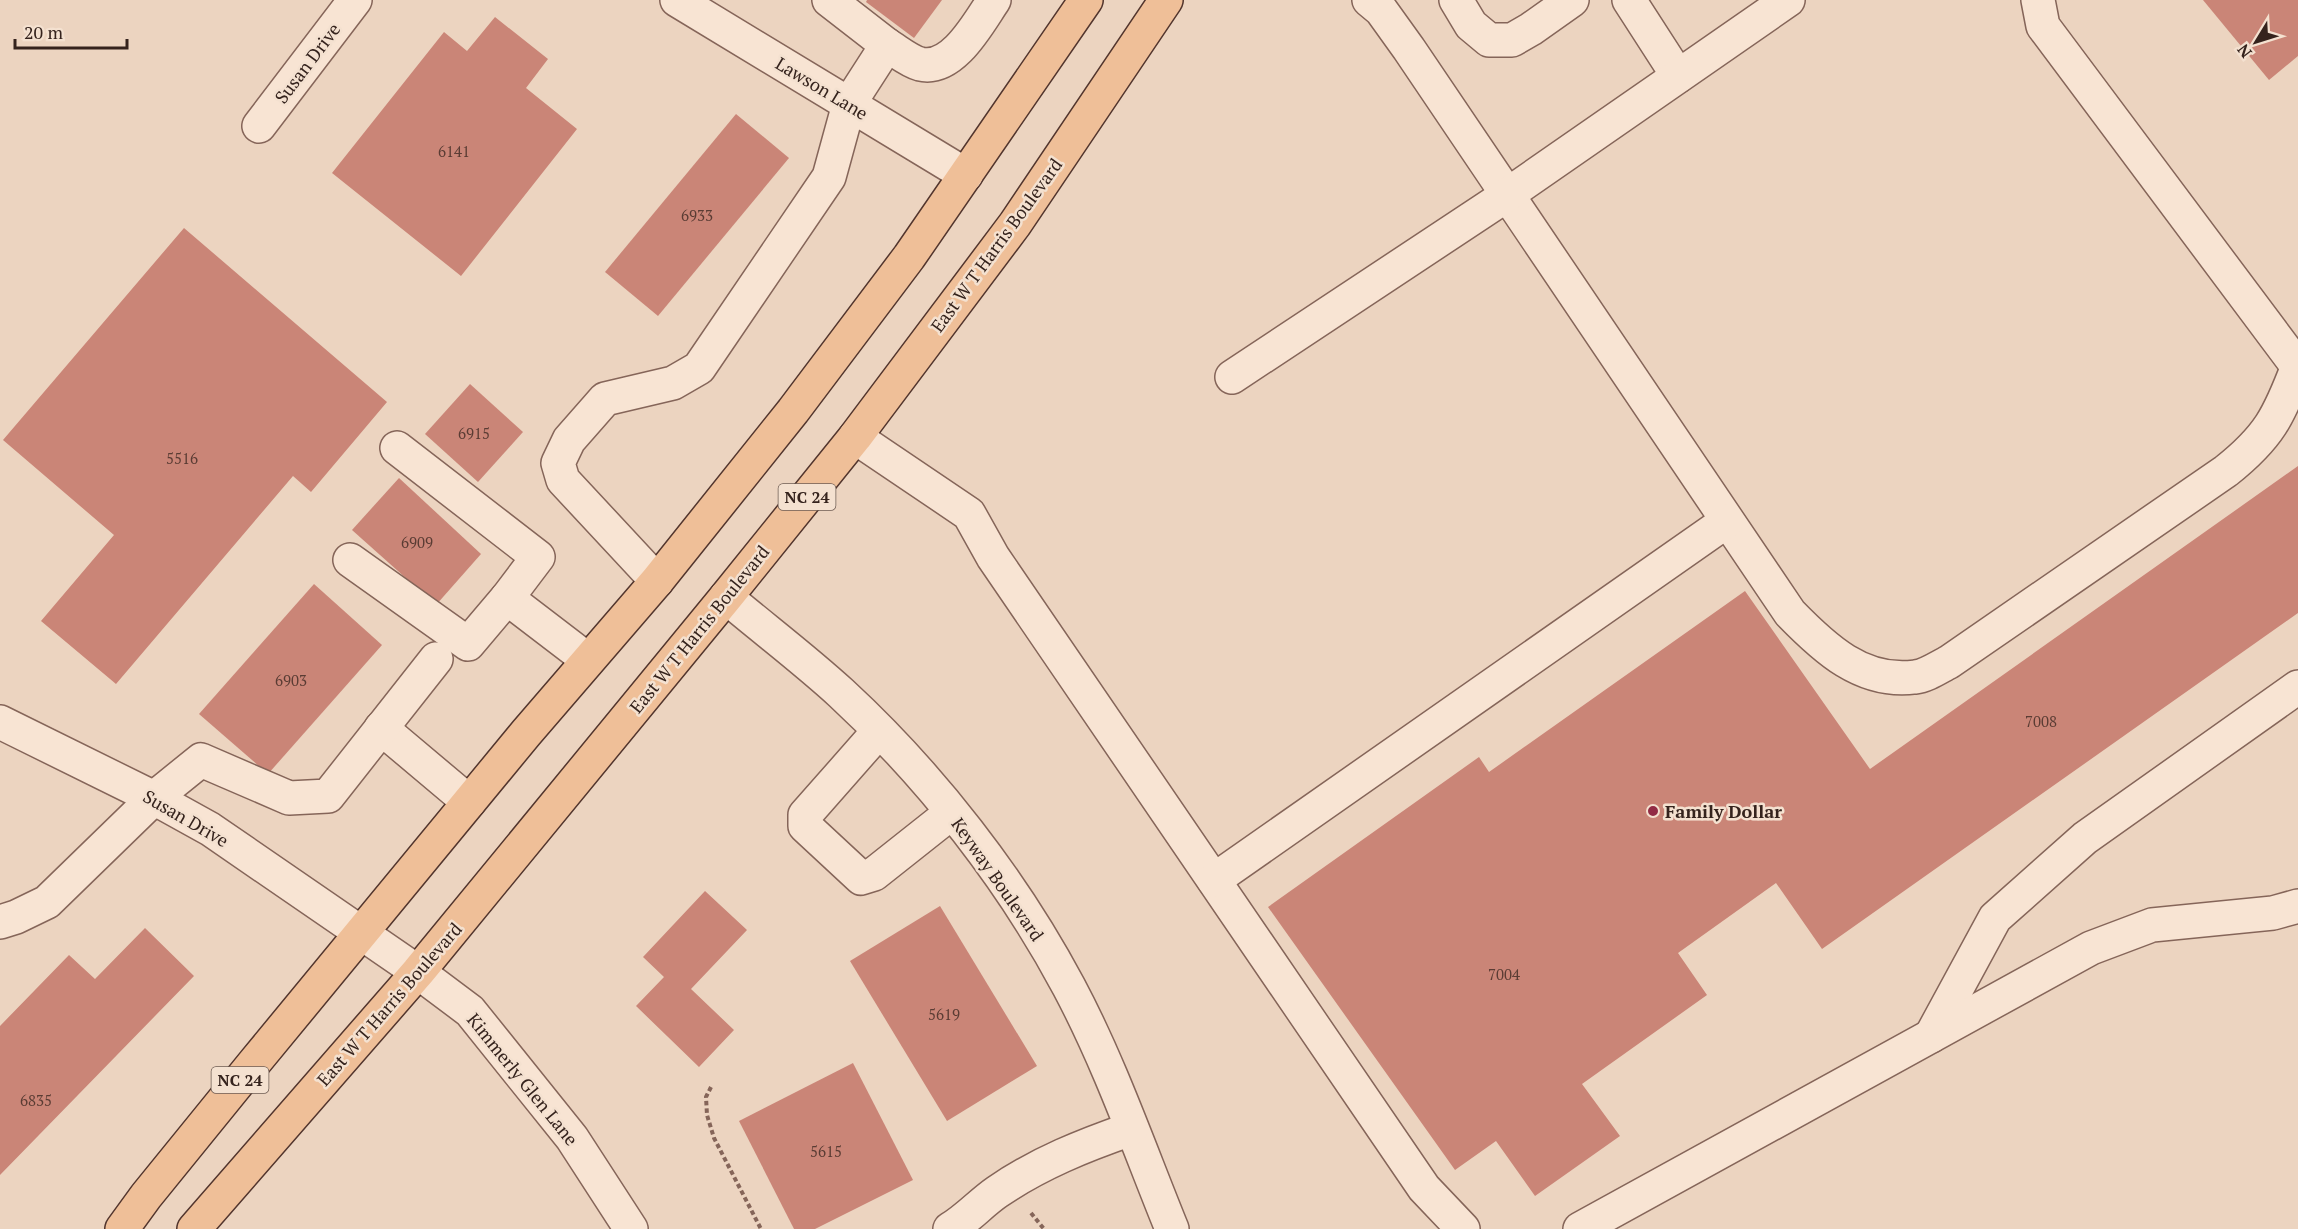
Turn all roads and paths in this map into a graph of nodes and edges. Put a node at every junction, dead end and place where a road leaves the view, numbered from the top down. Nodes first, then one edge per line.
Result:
1 (355, 0) edge
2 (677, 0) edge
3 (829, 0) edge
4 (994, 0) edge
5 (1086, 0) edge
6 (1166, 0) edge
7 (1369, 0) edge
8 (1456, 0) edge
9 (1572, 0) edge
10 (1629, 0) edge
11 (1788, 0) edge
12 (2038, 0) edge
13 (887, 45) junction
14 (1678, 76) junction
15 (849, 104) junction
16 (259, 126) dead end
17 (966, 175) junction
18 (1507, 195) junction
19 (2298, 366) edge
20 (1232, 377) dead end
21 (855, 437) junction
22 (397, 447) dead end
23 (1727, 521) junction
24 (350, 560) dead end
25 (657, 581) junction
26 (726, 597) junction
27 (507, 598) junction
28 (436, 659) dead end
29 (588, 660) junction
30 (2298, 687) edge
31 (0, 722) edge
32 (381, 728) junction
33 (879, 731) junction
34 (154, 798) junction
35 (468, 802) junction
36 (951, 813) junction
37 (1214, 880) junction
38 (2298, 906) edge
39 (0, 922) edge
40 (361, 933) junction
41 (418, 972) junction
42 (1931, 1036) junction
43 (711, 1087) dead end
44 (1131, 1129) junction
45 (1030, 1211) dead end
46 (988, 1216) edge
47 (122, 1229) edge
48 (194, 1229) edge
49 (631, 1229) edge
50 (761, 1229) edge
51 (950, 1229) edge
52 (1044, 1229) edge
53 (1172, 1229) edge
54 (1463, 1229) edge
55 (1580, 1229) edge

1 - 16 street, Susan Drive
2 - 15 street, Lawson Lane
3 - 13 street
4 - 13 street
5 - 17 main road, NC 24
6 - 21 main road, East W T Harris Boulevard / NC 24
7 - 18 street
8 - 9 street
10 - 14 street
11 - 14 street
12 - 19 street
13 - 15 street
14 - 18 street
15 - 17 street, Lawson Lane
15 - 25 street
17 - 25 main road, NC 24
18 - 20 street
18 - 23 street
19 - 23 street
21 - 26 main road, East W T Harris Boulevard / NC 24
21 - 37 street
22 - 27 street
23 - 37 street
24 - 27 street
25 - 29 main road, NC 24
26 - 33 street, Keyway Boulevard
26 - 41 main road, East W T Harris Boulevard / NC 24
27 - 29 street
28 - 32 street
29 - 35 main road, NC 24
30 - 42 street
31 - 34 street, Susan Drive
32 - 34 street
32 - 35 street
33 - 36 street, Keyway Boulevard
33 - 36 street
34 - 39 street
34 - 40 street, Susan Drive
35 - 40 main road, NC 24
36 - 44 street, Keyway Boulevard
37 - 54 street
38 - 42 street
40 - 41 street, Kimmerly Glen Lane
40 - 47 main road, NC 24
41 - 48 main road, East W T Harris Boulevard / NC 24
41 - 49 street, Kimmerly Glen Lane
42 - 55 street
43 - 50 path
44 - 46 street
44 - 53 street, Keyway Boulevard
45 - 52 path
46 - 51 street

